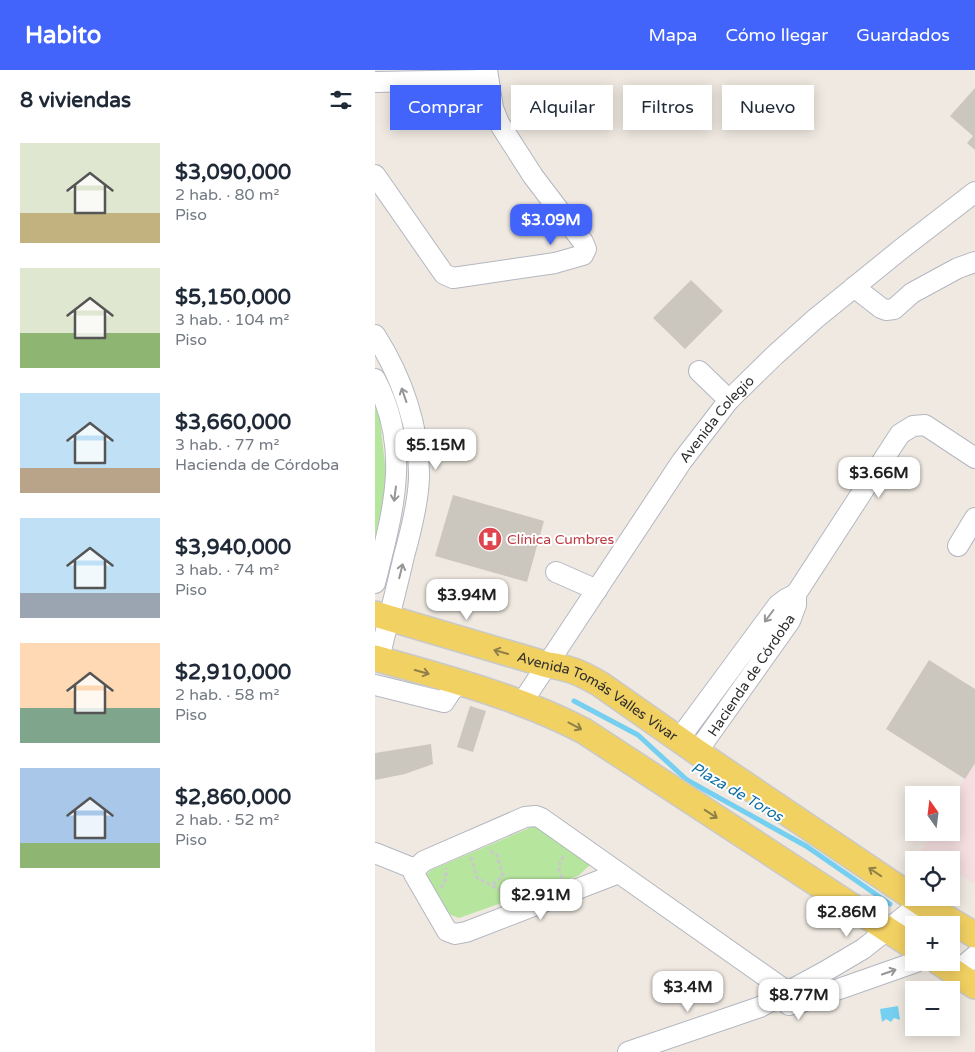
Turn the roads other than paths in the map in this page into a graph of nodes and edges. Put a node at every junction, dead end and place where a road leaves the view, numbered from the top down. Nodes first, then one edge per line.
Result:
1 (487, 75) edge
2 (375, 82) edge
3 (375, 176) edge
4 (975, 192) edge
5 (975, 262) edge
6 (854, 287) junction
7 (375, 335) edge
8 (699, 371) dead end
9 (375, 379) edge
10 (729, 400) junction
11 (975, 458) edge
12 (975, 518) edge
13 (958, 546) dead end
14 (556, 572) dead end
15 (375, 583) edge
16 (597, 590) junction
17 (382, 616) edge
18 (377, 659) edge
19 (548, 665) junction
20 (461, 684) junction
21 (375, 685) edge
22 (521, 704) junction
23 (688, 746) junction
24 (375, 853) edge
25 (415, 869) junction
26 (619, 873) junction
27 (905, 892) edge
28 (917, 906) edge
29 (926, 906) edge
30 (888, 931) junction
31 (975, 935) edge
32 (905, 941) edge
33 (975, 956) edge
34 (849, 957) junction
35 (905, 966) edge
36 (956, 974) edge
37 (860, 982) junction
38 (795, 997) junction
39 (628, 1052) edge

1 - 2 street
1 - 3 street
4 - 6 street, Avenida Colegio
5 - 6 street
6 - 10 street, Avenida Colegio
17 -> 7 street
8 - 10 street
9 -> 15 street
10 - 16 street, Avenida Colegio
11 - 23 street, Hacienda de Córdoba
12 - 13 street
14 - 16 street
16 - 19 street, Avenida Colegio
17 - 18 street
19 -> 17 main road, Avenida Tomás Valles Vivar
18 -> 20 main road
19 - 22 street, Avenida Colegio
19 - 23 main road, Avenida Tomás Valles Vivar
20 - 21 street
20 - 22 main road
22 -> 30 main road
27 -> 23 main road, Avenida Tomás Valles Vivar
24 - 25 street
25 - 26 street
25 - 26 street
26 - 38 street
28 - 30 street
29 - 31 main road, Avenida Tomás Valles Vivar
30 - 32 main road
30 - 34 street
33 - 36 street
34 - 37 street
34 - 38 street
37 -> 35 street
37 - 38 street
38 - 39 street

